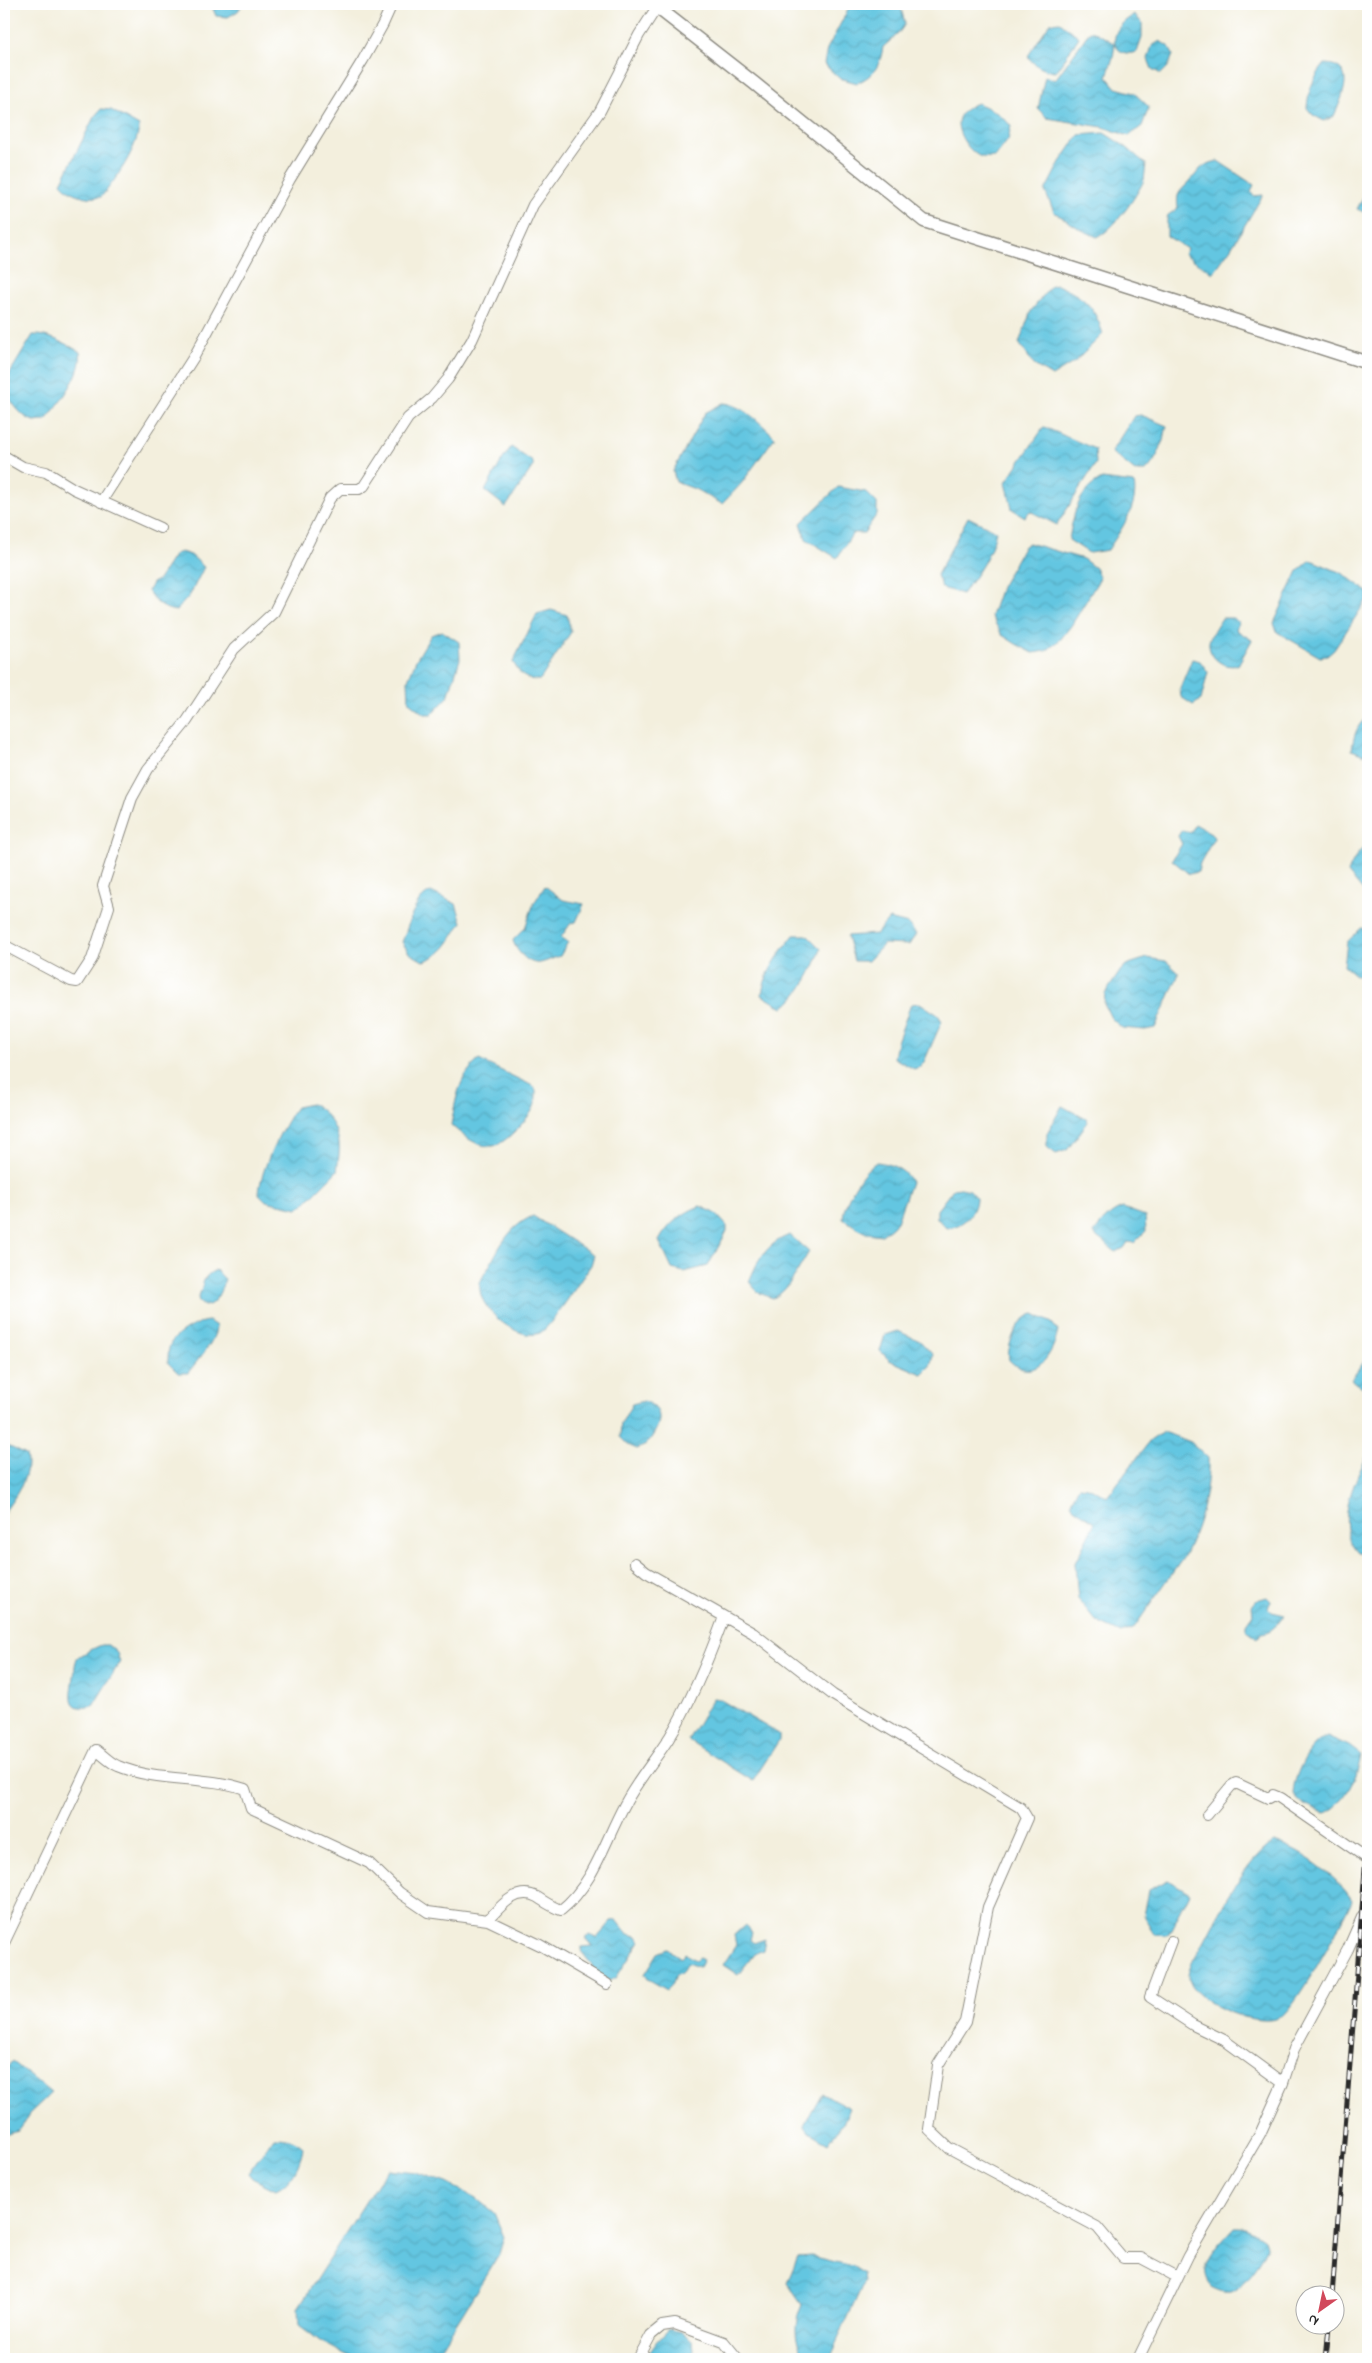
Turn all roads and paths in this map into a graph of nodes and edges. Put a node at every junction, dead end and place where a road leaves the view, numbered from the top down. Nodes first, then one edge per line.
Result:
1 (392, 4) edge
2 (655, 6) edge
3 (1368, 363) edge
4 (4, 456) edge
5 (101, 502) junction
6 (160, 528) dead end
7 (4, 945) edge
8 (635, 1563) dead end
9 (724, 1617) junction
10 (1206, 1815) dead end
11 (1368, 1859) edge
12 (1368, 1919) edge
13 (488, 1920) junction
14 (1171, 1940) dead end
15 (4, 1943) edge
16 (607, 1984) dead end
17 (1283, 2083) junction
18 (1178, 2277) junction
19 (638, 2359) edge
20 (738, 2359) edge
21 (1138, 2359) edge

1 - 5 street
2 - 3 street
2 - 7 street
4 - 5 street
5 - 6 street
8 - 9 street
9 - 13 street
9 - 18 street
10 - 11 street
12 - 17 street
13 - 15 street
13 - 16 street
14 - 17 street
17 - 18 street
18 - 21 street
19 - 20 street

